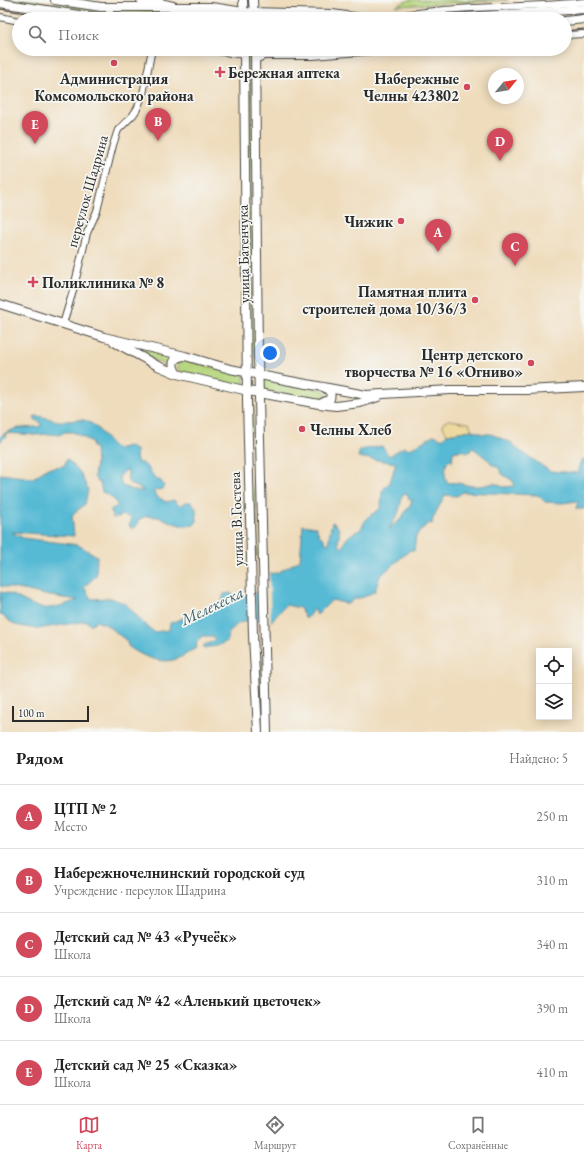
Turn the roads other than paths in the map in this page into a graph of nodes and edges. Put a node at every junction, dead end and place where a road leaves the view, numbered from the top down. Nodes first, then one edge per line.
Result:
1 (56, 0) edge
2 (140, 0) edge
3 (243, 0) edge
4 (253, 0) edge
5 (584, 2) edge
6 (0, 3) edge
7 (181, 7) junction
8 (584, 9) edge
9 (60, 12) edge
10 (232, 12) edge
11 (244, 12) edge
12 (254, 12) edge
13 (430, 12) edge
14 (540, 12) edge
15 (0, 17) edge
16 (584, 19) edge
17 (12, 20) edge
18 (572, 20) edge
19 (584, 34) edge
20 (572, 35) edge
21 (151, 56) edge
22 (244, 56) edge
23 (255, 56) edge
24 (264, 56) edge
25 (264, 56) edge
26 (313, 56) edge
27 (255, 60) junction
28 (245, 198) junction
29 (256, 200) junction
30 (0, 304) edge
31 (63, 324) junction
32 (104, 337) junction
33 (185, 356) junction
34 (247, 373) junction
35 (177, 374) junction
36 (259, 375) junction
37 (324, 387) junction
38 (584, 387) edge
39 (248, 391) junction
40 (260, 393) junction
41 (392, 393) junction
42 (247, 401) joint
43 (319, 404) junction
44 (260, 459) joint
45 (258, 732) edge
46 (267, 732) edge

1 - 7 main road
2 - 7 street
3 - 11 main road
4 - 12 main road
5 - 13 street
6 - 9 main road
7 - 10 main road
8 - 14 main road
15 - 17 street
16 - 18 main road
19 - 20 street
21 - 31 street, переулок Шадрина
22 - 28 main road, улица Батенчука
23 - 27 main road, улица Батенчука
24 - 27 street
25 - 26 street
27 - 29 main road, улица Батенчука
28 - 29 main road
28 - 34 main road, улица Батенчука
29 - 36 main road, улица Батенчука
30 - 31 main road
31 - 32 main road
32 - 33 main road
32 - 35 main road
33 - 34 main road
33 - 35 main road
34 - 36 main road
34 - 39 main road, улица Батенчука
35 - 39 main road
36 - 37 main road
36 - 40 main road, улица Батенчука
37 - 41 main road
37 - 43 main road
38 - 41 main road
39 - 40 main road
39 - 42 main road, улица Батенчука
40 - 43 main road
40 - 44 main road, улица Батенчука
41 - 43 main road
42 - 45 main road, улица В.Гостева
44 - 46 main road, улица В.Гостева

